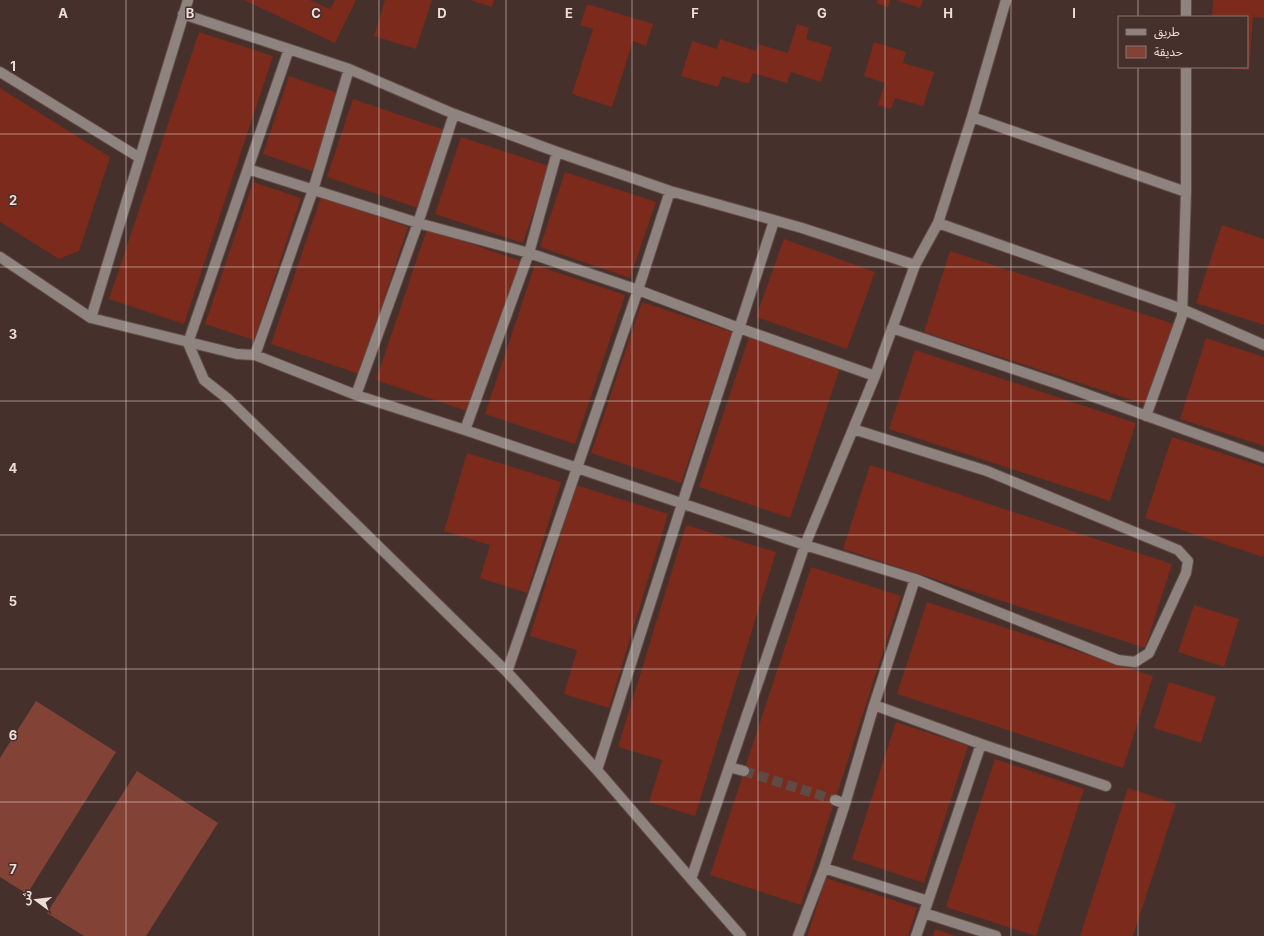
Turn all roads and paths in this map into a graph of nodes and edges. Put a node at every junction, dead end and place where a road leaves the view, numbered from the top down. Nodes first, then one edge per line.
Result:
1 (188, 0) edge
2 (1006, 0) edge
3 (1186, 0) edge
4 (183, 14) junction
5 (1186, 16) edge
6 (289, 49) junction
7 (1186, 68) edge
8 (349, 69) junction
9 (0, 72) edge
10 (454, 114) junction
11 (972, 117) junction
12 (557, 152) junction
13 (140, 158) junction
14 (248, 169) junction
15 (313, 190) junction
16 (670, 190) junction
17 (1186, 192) junction
18 (774, 221) junction
19 (418, 223) junction
20 (938, 223) junction
21 (529, 253) junction
22 (0, 257) edge
23 (915, 265) junction
24 (638, 290) junction
25 (1182, 309) junction
26 (91, 318) junction
27 (739, 328) junction
28 (892, 328) junction
29 (188, 343) junction
30 (1264, 345) edge
31 (255, 355) junction
32 (875, 376) junction
33 (356, 395) junction
34 (1146, 416) junction
35 (853, 429) junction
36 (466, 430) junction
37 (1264, 458) edge
38 (577, 467) junction
39 (682, 504) junction
40 (805, 545) junction
41 (915, 579) junction
42 (507, 672) junction
43 (874, 706) junction
44 (981, 744) junction
45 (729, 767) junction
46 (597, 770) junction
47 (744, 772) tunnel mouth
48 (1106, 786) dead end
49 (835, 800) tunnel mouth
50 (845, 804) junction
51 (824, 868) junction
52 (691, 879) junction
53 (928, 901) junction
54 (924, 913) junction
55 (741, 936) edge
56 (798, 936) edge
57 (916, 936) edge
58 (996, 936) edge

1 - 4 street
2 - 11 street
3 - 5 street
4 - 6 street
4 - 13 street
6 - 8 street
6 - 14 street
7 - 17 street
8 - 10 street
8 - 15 street
9 - 13 street
10 - 12 street
10 - 19 street
11 - 17 street
11 - 20 street
12 - 16 street
12 - 21 street
13 - 26 street
14 - 15 street
14 - 29 street
15 - 19 street
15 - 31 street
16 - 18 street
16 - 24 street
17 - 25 street
18 - 23 street
18 - 27 street
19 - 21 street
19 - 33 street
20 - 23 street
20 - 25 street
21 - 24 street
21 - 36 street
22 - 26 street
23 - 28 street
24 - 27 street
24 - 38 street
25 - 30 street
25 - 34 street
26 - 29 street
27 - 32 street
27 - 39 street
28 - 32 street
28 - 34 street
29 - 31 street
29 - 42 street
31 - 33 street
32 - 35 street
33 - 36 street
34 - 37 street
35 - 40 street
35 - 41 street
36 - 38 street
38 - 39 street
38 - 42 street
39 - 40 street
39 - 46 street
40 - 41 street
40 - 45 street
41 - 43 street
42 - 46 street
43 - 44 street
43 - 50 street
44 - 48 street
44 - 53 street
45 - 47 street
45 - 52 street
46 - 52 street
49 - 50 street
50 - 51 street
51 - 53 street
51 - 56 street
52 - 55 street
53 - 54 street
54 - 57 street
54 - 58 street

